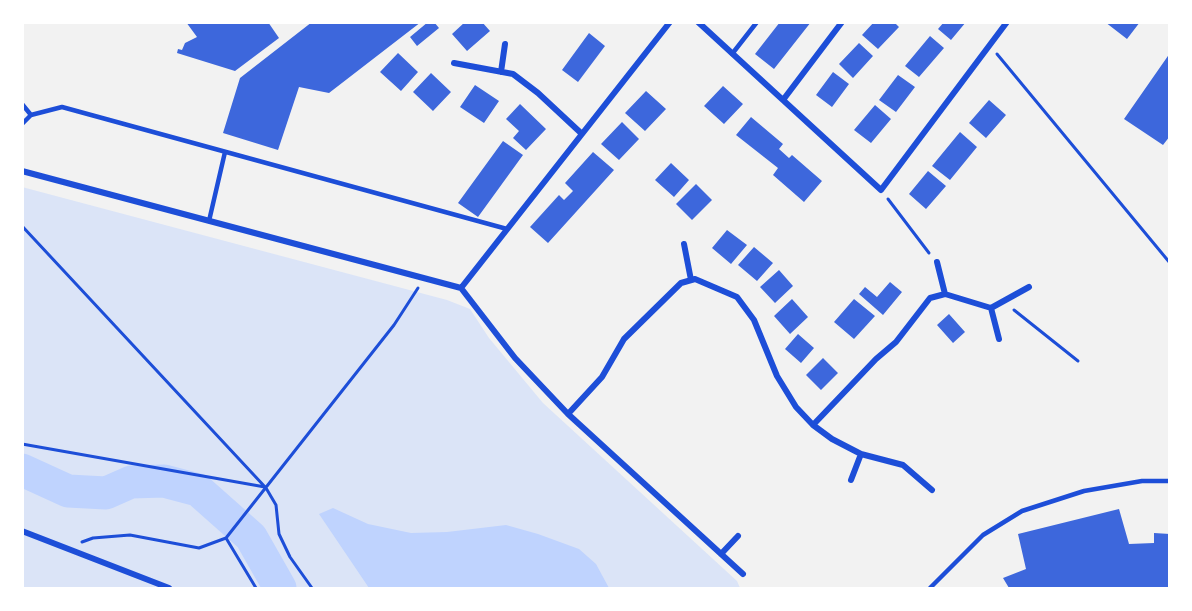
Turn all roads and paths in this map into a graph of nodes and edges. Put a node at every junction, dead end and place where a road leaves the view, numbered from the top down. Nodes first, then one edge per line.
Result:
1 (670, 22) edge
2 (698, 22) edge
3 (758, 22) edge
4 (842, 22) edge
5 (1007, 22) edge
6 (505, 44) dead end
7 (990, 46) junction
8 (732, 54) junction
9 (454, 63) dead end
10 (501, 72) junction
11 (783, 100) junction
12 (22, 104) edge
13 (31, 115) junction
14 (22, 124) edge
15 (582, 134) junction
16 (225, 152) junction
17 (22, 171) edge
18 (881, 190) junction
19 (209, 221) junction
20 (22, 226) edge
21 (507, 229) junction
22 (684, 244) dead end
23 (937, 262) joint
24 (1170, 263) edge
25 (423, 278) junction
26 (691, 280) junction
27 (1029, 287) dead end
28 (461, 288) junction
29 (945, 294) junction
30 (1003, 301) junction
31 (991, 308) junction
32 (999, 339) dead end
33 (1078, 361) dead end
34 (568, 414) junction
35 (813, 425) junction
36 (22, 444) edge
37 (861, 454) junction
38 (851, 480) dead end
39 (1170, 481) edge
40 (266, 488) junction
41 (932, 490) dead end
42 (22, 531) edge
43 (738, 536) dead end
44 (226, 538) junction
45 (65, 548) junction
46 (721, 554) junction
47 (743, 574) dead end
48 (169, 588) edge
49 (256, 588) edge
50 (312, 588) edge
51 (930, 588) edge

1 - 15 street
2 - 8 street
3 - 8 lane
4 - 11 street
5 - 7 street
6 - 10 street
7 - 18 street
7 - 24 path
8 - 11 street
9 - 10 street
10 - 15 street
11 - 18 street
12 - 13 lane
13 - 14 lane
13 - 16 lane
15 - 21 street
16 - 19 lane
16 - 21 lane
17 - 19 street
18 - 23 path
19 - 25 street
20 - 40 path
21 - 28 street
22 - 26 street
23 - 29 street
25 - 28 street
25 - 40 path
26 - 34 street
26 - 35 street
27 - 30 street
28 - 34 street
29 - 31 street
29 - 35 street
30 - 31 street
30 - 33 path
31 - 32 street
34 - 46 street
35 - 37 street
36 - 40 path
37 - 38 street
37 - 41 street
39 - 51 lane
40 - 44 path
40 - 50 path
42 - 45 street
43 - 46 street
44 - 45 path
44 - 49 path
45 - 48 street
46 - 47 street

